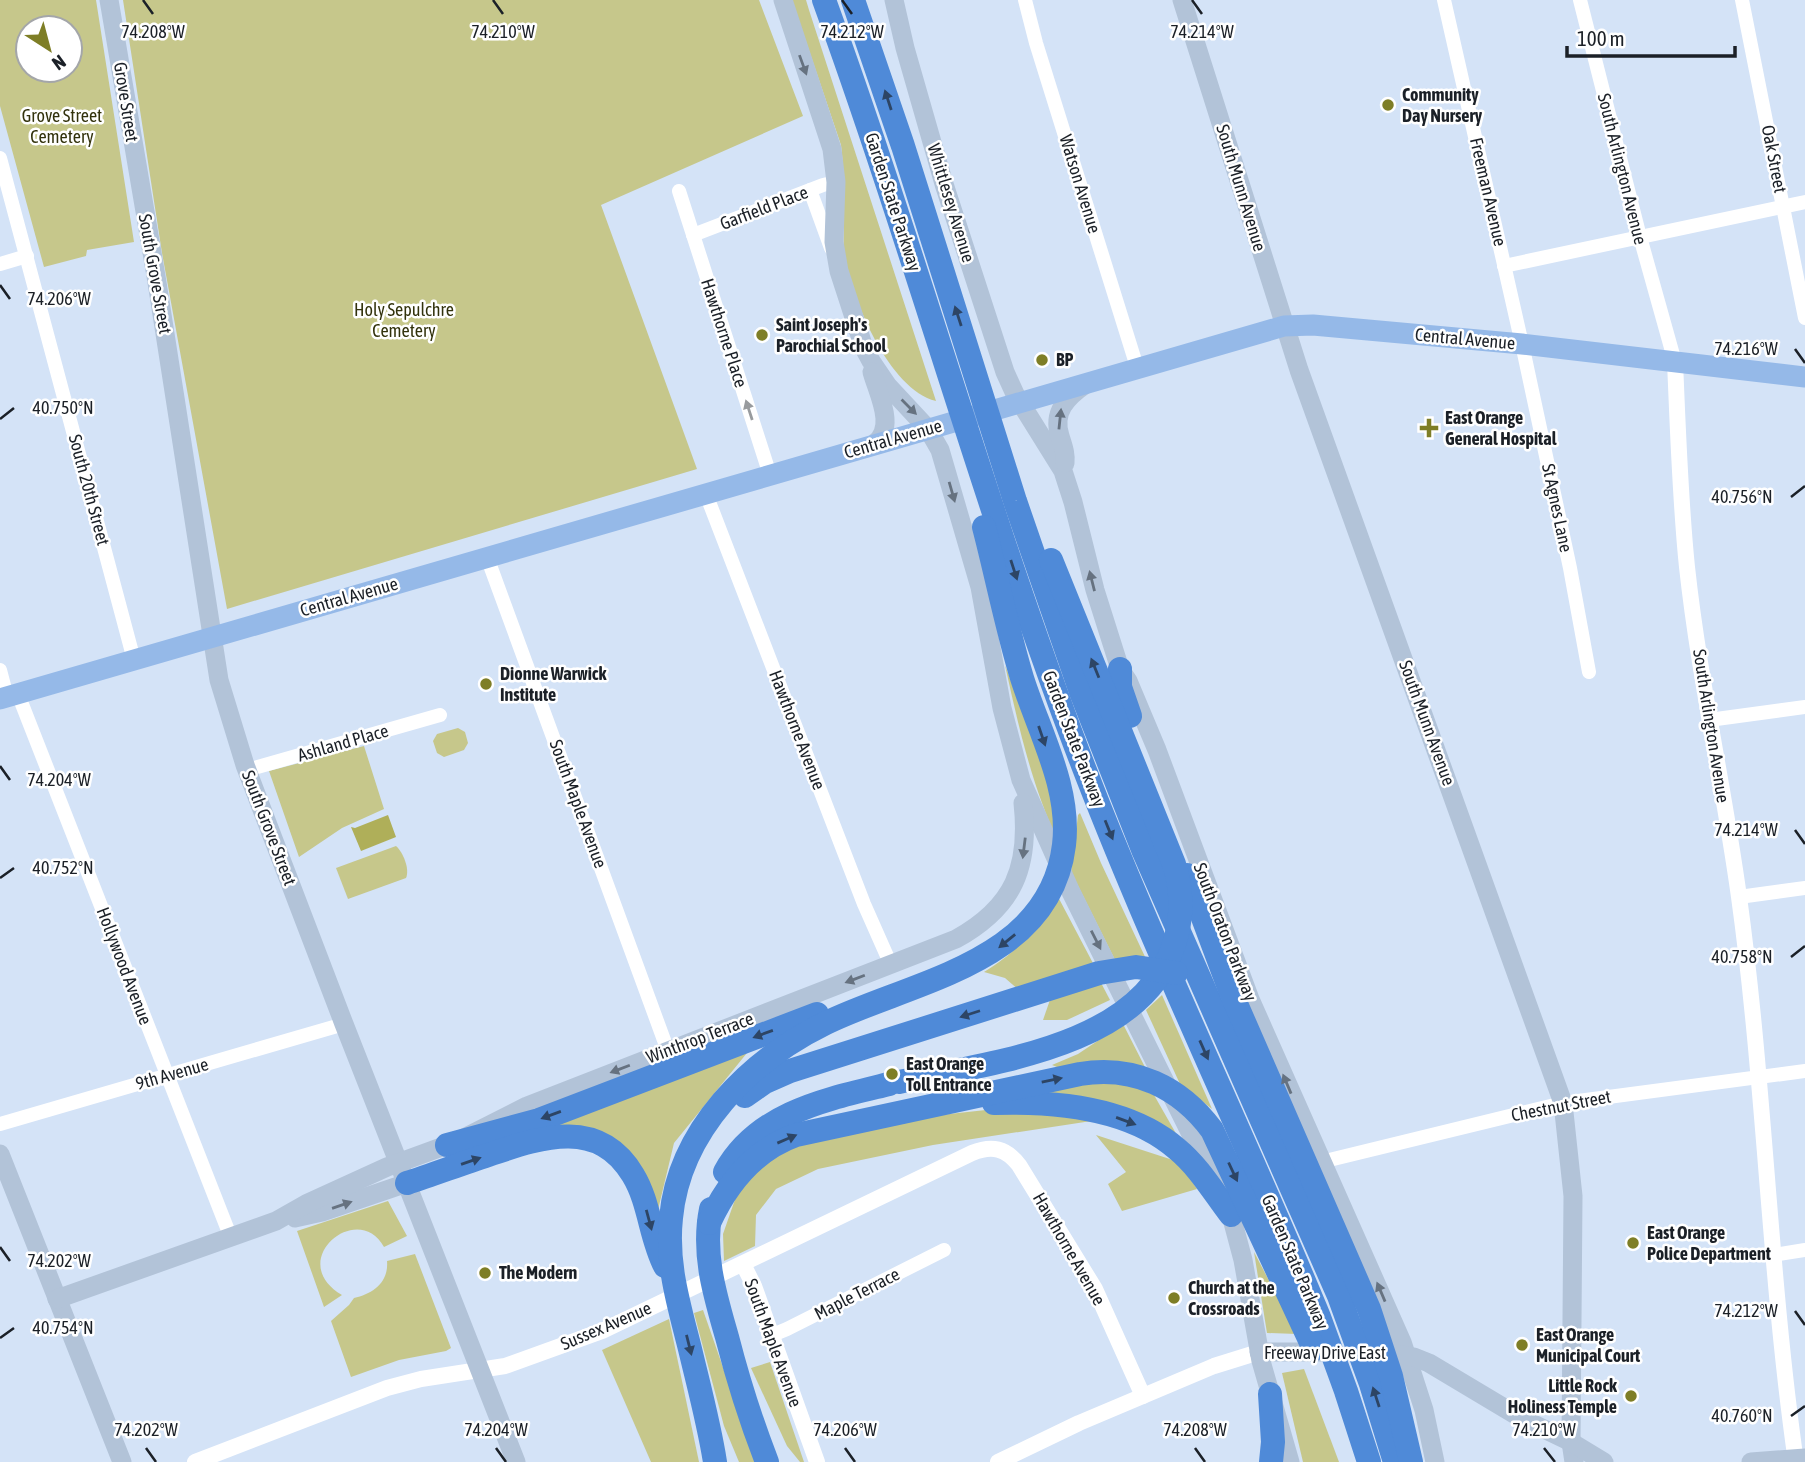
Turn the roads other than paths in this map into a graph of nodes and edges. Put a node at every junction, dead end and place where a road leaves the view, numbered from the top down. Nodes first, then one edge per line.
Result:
1 (109, 0) edge
2 (783, 0) edge
3 (824, 0) edge
4 (853, 0) edge
5 (894, 0) edge
6 (1025, 0) edge
7 (1182, 0) edge
8 (1444, 0) edge
9 (1580, 0) edge
10 (1742, 0) edge
11 (0, 158) edge
12 (136, 163) joint
13 (836, 182) junction
14 (810, 190) junction
15 (679, 191) dead end
16 (1805, 202) edge
17 (1783, 207) junction
18 (693, 235) junction
19 (1640, 237) junction
20 (27, 256) junction
21 (0, 264) edge
22 (1504, 266) junction
23 (839, 271) junction
24 (1805, 318) edge
25 (1284, 326) junction
26 (1522, 344) junction
27 (864, 348) junction
28 (1675, 362) junction
29 (946, 366) junction
30 (1137, 367) junction
31 (1805, 377) edge
32 (979, 381) junction
33 (1092, 381) junction
34 (1012, 404) junction
35 (938, 426) junction
36 (874, 444) junction
37 (1063, 471) junction
38 (770, 475) junction
39 (706, 494) junction
40 (487, 557) junction
41 (212, 637) junction
42 (134, 660) junction
43 (1119, 669) junction
44 (0, 670) edge
45 (1589, 672) dead end
46 (8, 697) edge
47 (1805, 707) edge
48 (440, 715) dead end
49 (1709, 720) junction
50 (247, 770) junction
51 (1021, 780) junction
52 (1805, 888) edge
53 (1739, 897) junction
54 (891, 965) junction
55 (875, 1002) junction
56 (344, 1024) junction
57 (1250, 1037) junction
58 (668, 1051) junction
59 (1805, 1071) edge
60 (168, 1076) junction
61 (1758, 1078) junction
62 (1563, 1103) junction
63 (890, 1115) junction
64 (0, 1124) edge
65 (447, 1145) junction
66 (1001, 1149) joint
67 (0, 1154) edge
68 (690, 1154) junction
69 (1321, 1162) junction
70 (403, 1172) junction
71 (1231, 1215) junction
72 (709, 1223) junction
73 (231, 1238) junction
74 (944, 1250) dead end
75 (1805, 1250) edge
76 (1773, 1255) junction
77 (743, 1264) junction
78 (672, 1279) junction
79 (57, 1299) junction
80 (726, 1334) junction
81 (771, 1336) junction
82 (1259, 1352) junction
83 (1400, 1354) junction
84 (480, 1371) junction
85 (1270, 1394) junction
86 (1143, 1396) junction
87 (707, 1417) junction
88 (1573, 1452) edge
89 (1799, 1459) edge
90 (122, 1462) edge
91 (195, 1462) edge
92 (516, 1462) edge
93 (715, 1462) edge
94 (723, 1462) edge
95 (767, 1462) edge
96 (784, 1462) edge
97 (817, 1462) edge
98 (998, 1462) edge
99 (1271, 1462) edge
100 (1290, 1462) edge
101 (1367, 1462) edge
102 (1395, 1462) edge
103 (1411, 1462) edge
104 (1435, 1462) edge
105 (1604, 1462) edge
106 (1751, 1462) edge

1 - 12 main road, Grove Street
2 -> 13 main road
3 - 29 highway, Garden State Parkway
32 -> 4 highway, Garden State Parkway
5 - 34 main road, Whittlesey Avenue
6 - 30 street, Watson Avenue
7 - 25 main road, South Munn Avenue
8 - 22 street, Freeman Avenue
9 - 19 street, South Arlington Avenue
10 - 17 street, Oak Street
11 - 20 street, South 20th Street
12 - 41 main road, South Grove Street
13 - 14 street, Garfield Place
13 - 23 main road
14 - 18 street, Garfield Place
14 - 23 street
15 - 18 street, Hawthorne Place
16 - 17 street
17 - 19 street
17 - 24 street, Oak Street
38 -> 18 street, Hawthorne Place
19 - 22 street
19 - 28 street, South Arlington Avenue
20 - 21 street
20 - 42 street, South 20th Street
22 - 26 street, Freeman Avenue
23 - 27 main road
25 - 26 main road, Central Avenue
25 - 30 main road, Central Avenue
25 - 62 main road, South Munn Avenue
26 - 28 main road, Central Avenue
26 - 45 street, St Agnes Lane
27 -> 35 main road
27 - 36 main road
28 - 31 main road, Central Avenue
28 - 49 street, South Arlington Avenue
29 -> 55 highway
29 -> 101 highway, Garden State Parkway
30 - 33 main road, Central Avenue
72 -> 32 highway
102 -> 32 highway, Garden State Parkway
33 - 34 main road, Central Avenue
37 -> 33 main road
34 - 35 main road, Central Avenue
34 - 37 main road, South Oraton Parkway
35 - 36 main road, Central Avenue
35 -> 51 main road
36 - 38 main road, Central Avenue
43 -> 37 main road, South Oraton Parkway
38 - 39 main road, Central Avenue
39 - 40 main road, Central Avenue
39 - 54 street, Hawthorne Avenue
40 - 41 main road, Central Avenue
40 - 58 street, South Maple Avenue
41 - 42 main road, Central Avenue
41 - 50 main road, South Grove Street
42 - 46 main road, Central Avenue
43 - 57 highway
69 -> 43 main road, South Oraton Parkway
44 - 46 street, Hollywood Avenue
46 - 60 street, Hollywood Avenue
47 - 49 street
48 - 50 street, Ashland Place
49 - 53 street, South Arlington Avenue
50 - 56 main road, South Grove Street
51 -> 54 main road, Winthrop Terrace
51 -> 71 main road
52 - 53 street
53 - 61 street, South Arlington Avenue
54 -> 58 main road, Winthrop Terrace
55 -> 65 highway
55 - 68 highway
56 - 60 street, 9th Avenue
56 - 70 main road, South Grove Street
57 -> 68 highway
57 - 103 highway
58 -> 65 main road, Winthrop Terrace
59 - 61 street, Chestnut Street
60 - 64 street, 9th Avenue
60 - 73 street, Hollywood Avenue
61 - 62 street, Chestnut Street
61 - 76 street, South Arlington Avenue
62 - 69 street, Chestnut Street
62 - 88 main road, South Munn Avenue
63 -> 71 highway
72 -> 63 highway
63 -> 101 highway
65 - 70 main road, Winthrop Terrace
66 - 77 street, Sussex Avenue
66 - 86 street, Hawthorne Avenue
67 - 79 main road
68 - 78 highway
83 -> 69 main road, South Oraton Parkway
70 - 73 main road, Winthrop Terrace
70 -> 78 highway
70 - 84 main road, South Grove Street
71 - 82 main road
72 - 80 highway
73 - 79 main road, Winthrop Terrace
74 - 81 street, Maple Terrace
75 - 76 street
76 - 89 street, South Arlington Avenue
77 - 81 street, South Maple Avenue
77 - 84 street, Sussex Avenue
78 -> 87 highway
79 - 90 main road
80 - 95 highway
80 - 96 highway
81 - 97 street, South Maple Avenue
82 - 83 main road, Freeway Drive East
82 - 85 main road
82 - 86 street, Freeway Drive East
83 - 88 main road, Freeway Drive East
83 - 104 main road, South Oraton Parkway
84 - 91 street, Sussex Avenue
84 - 92 main road, South Grove Street
85 - 99 highway
85 - 100 main road
86 - 98 street, Freeway Drive East
87 - 93 highway
87 - 94 highway
88 - 105 main road, Freeway Drive East
89 - 106 main road

